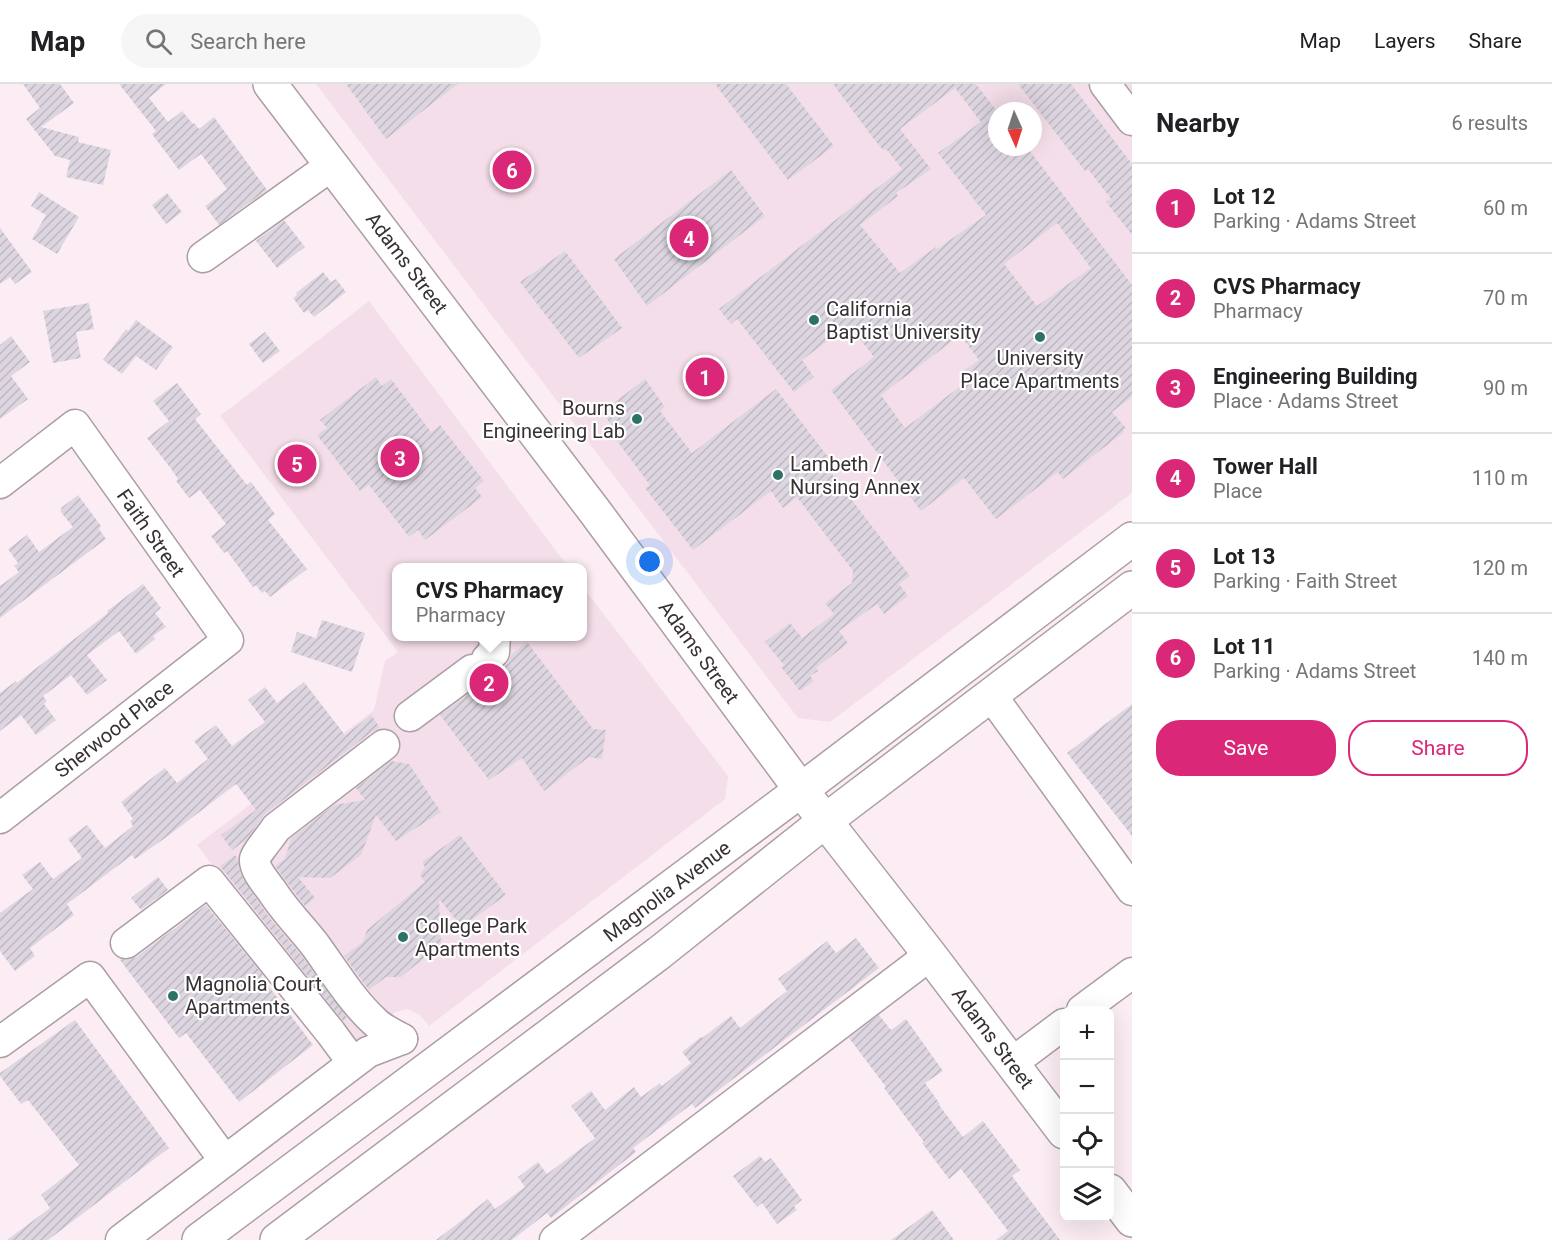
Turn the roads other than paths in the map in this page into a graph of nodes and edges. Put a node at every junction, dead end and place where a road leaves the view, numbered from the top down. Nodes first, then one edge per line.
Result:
1 (270, 84) edge
2 (1105, 84) edge
3 (1132, 120) edge
4 (332, 165) junction
5 (203, 257) dead end
6 (0, 483) edge
7 (1132, 539) edge
8 (1132, 588) edge
9 (228, 640) joint
10 (485, 655) edge
11 (991, 695) junction
12 (410, 716) dead end
13 (384, 745) dead end
14 (801, 790) junction
15 (0, 818) edge
16 (825, 821) junction
17 (1132, 890) edge
18 (126, 943) dead end
19 (930, 955) junction
20 (1132, 973) edge
21 (1089, 1006) edge
22 (1060, 1028) edge
23 (0, 1042) edge
24 (1012, 1063) junction
25 (353, 1064) junction
26 (1060, 1125) edge
27 (225, 1161) junction
28 (1114, 1196) edge
29 (1132, 1220) edge
30 (120, 1240) edge
31 (199, 1240) edge
32 (277, 1240) edge
33 (555, 1240) edge

1 - 4 main road, Adams Street
2 - 3 street
4 - 5 street
4 - 14 main road, Adams Street
6 - 9 street, Faith Street
7 - 14 main road, Magnolia Avenue
8 - 11 main road
9 - 15 street, Sherwood Place
10 - 12 street
11 - 16 main road
11 - 17 street
13 - 25 street
14 - 16 main road, Adams Street
14 - 31 main road, Magnolia Avenue
16 - 19 main road, Adams Street
16 - 32 main road
18 - 25 street
19 - 24 main road, Adams Street
19 - 33 street
20 - 21 street
22 - 24 street
23 - 27 street
24 - 26 main road, Adams Street
25 - 27 street
27 - 30 street
28 - 29 main road

